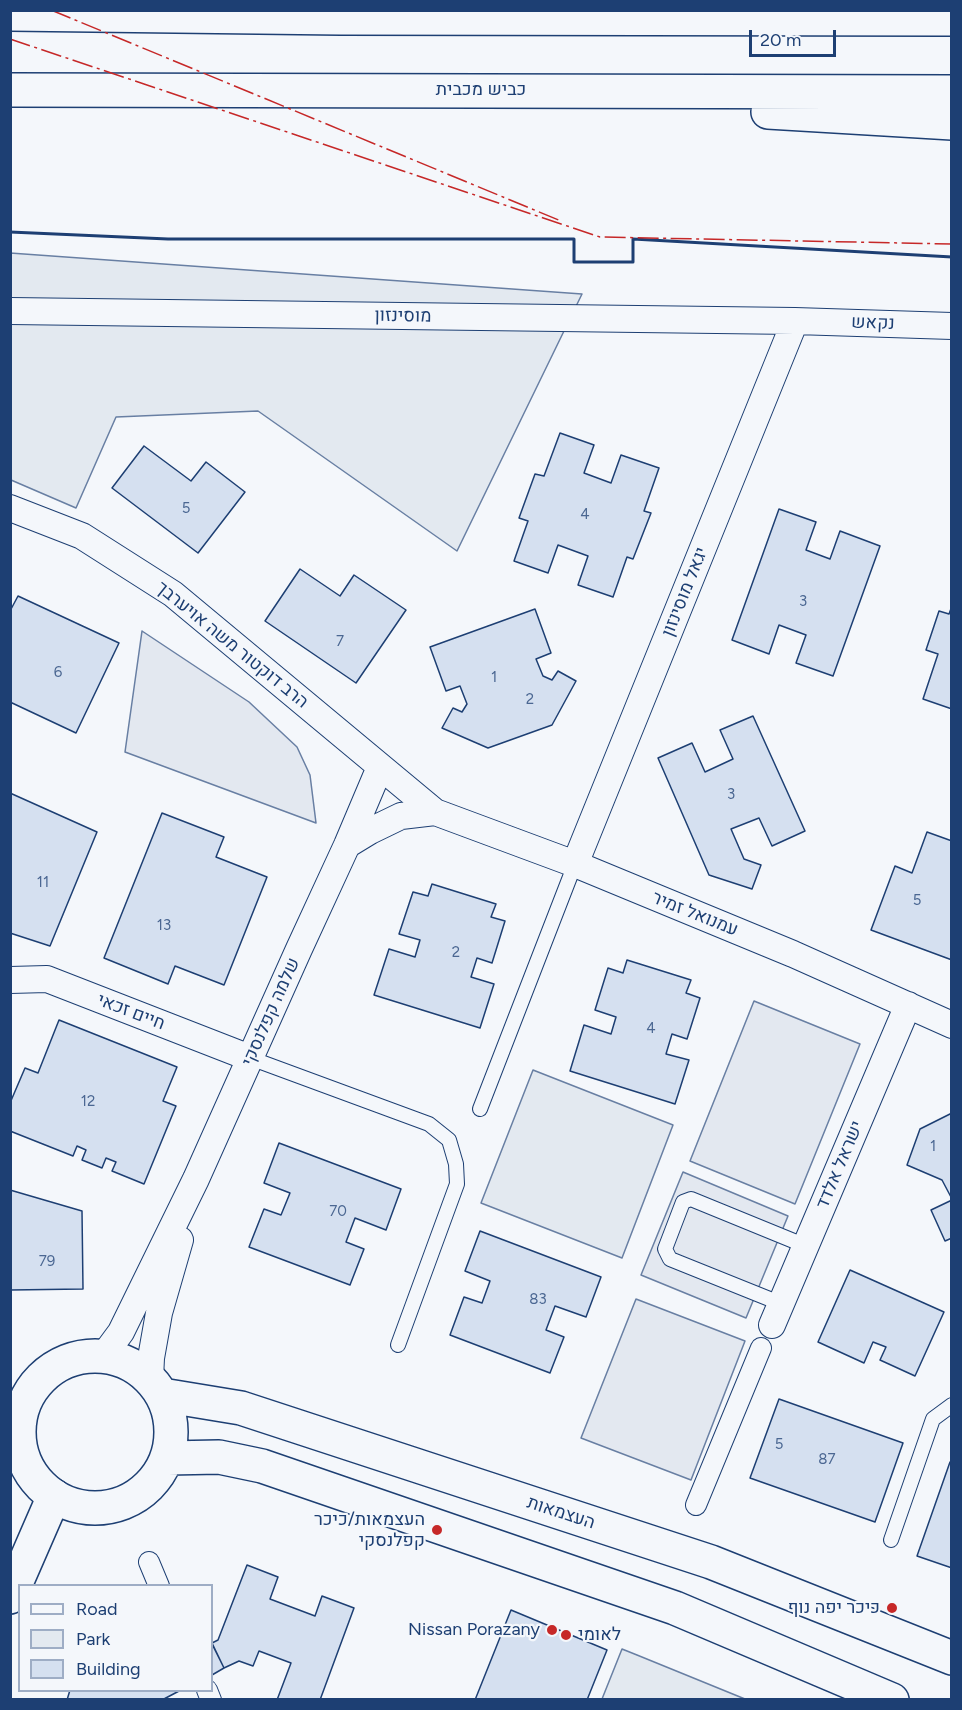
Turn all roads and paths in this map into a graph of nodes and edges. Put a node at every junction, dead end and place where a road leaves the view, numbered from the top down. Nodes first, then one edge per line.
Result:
1 (10, 14) edge
2 (951, 19) edge
3 (10, 90) edge
4 (404, 90) junction
5 (951, 92) edge
6 (951, 123) edge
7 (10, 311) edge
8 (795, 321) junction
9 (951, 326) edge
10 (10, 508) edge
11 (380, 766) junction
12 (435, 812) junction
13 (347, 845) junction
14 (575, 864) junction
15 (10, 980) edge
16 (908, 1005) junction
17 (951, 1025) edge
18 (250, 1058) junction
19 (480, 1108) dead end
20 (196, 1179) junction
21 (806, 1246) junction
22 (777, 1315) joint
23 (398, 1346) dead end
24 (761, 1348) dead end
25 (104, 1355) junction
26 (48, 1371) junction
27 (10, 1384) edge
28 (156, 1387) junction
29 (951, 1405) edge
30 (16, 1448) edge
31 (168, 1458) junction
32 (54, 1496) junction
33 (696, 1505) dead end
34 (891, 1540) dead end
35 (149, 1562) dead end
36 (158, 1584) edge
37 (10, 1597) edge
38 (951, 1658) edge
39 (892, 1700) edge

1 - 2 main road
3 - 4 main road, כביש מכבית
4 - 5 main road, כביש מכבית
4 - 6 main road
7 - 8 street, מוסינזון
8 - 9 street, נקאש
8 - 14 street, יגאל מוסינזון
10 - 11 street, הרב דוקטור משה אויערבך
11 - 12 street, הרב דוקטור משה אויערבך
11 - 13 street, שלמה קפלנסקי
12 - 13 street
12 - 14 street, עמנואל זמיר
13 - 18 street, שלמה קפלנסקי
14 - 16 street, עמנואל זמיר
14 - 19 lane
15 - 18 street, חיים זכאי
16 - 17 street, עמנואל זמיר
16 - 21 street, ישראל אלדד
18 - 20 street, שלמה קפלנסקי
18 - 23 lane
20 - 25 street, שלמה קפלנסקי
20 - 28 street, שלמה קפלנסקי
21 - 22 street, ישראל אלדד
21 - 22 lane
24 - 33 street
25 - 26 main road
25 - 28 main road
26 - 27 main road
26 - 30 main road
28 - 31 main road
28 - 38 main road, העצמאות
29 - 34 lane
30 - 32 main road
31 - 32 main road
31 - 39 main road
32 - 37 main road
35 - 36 street

